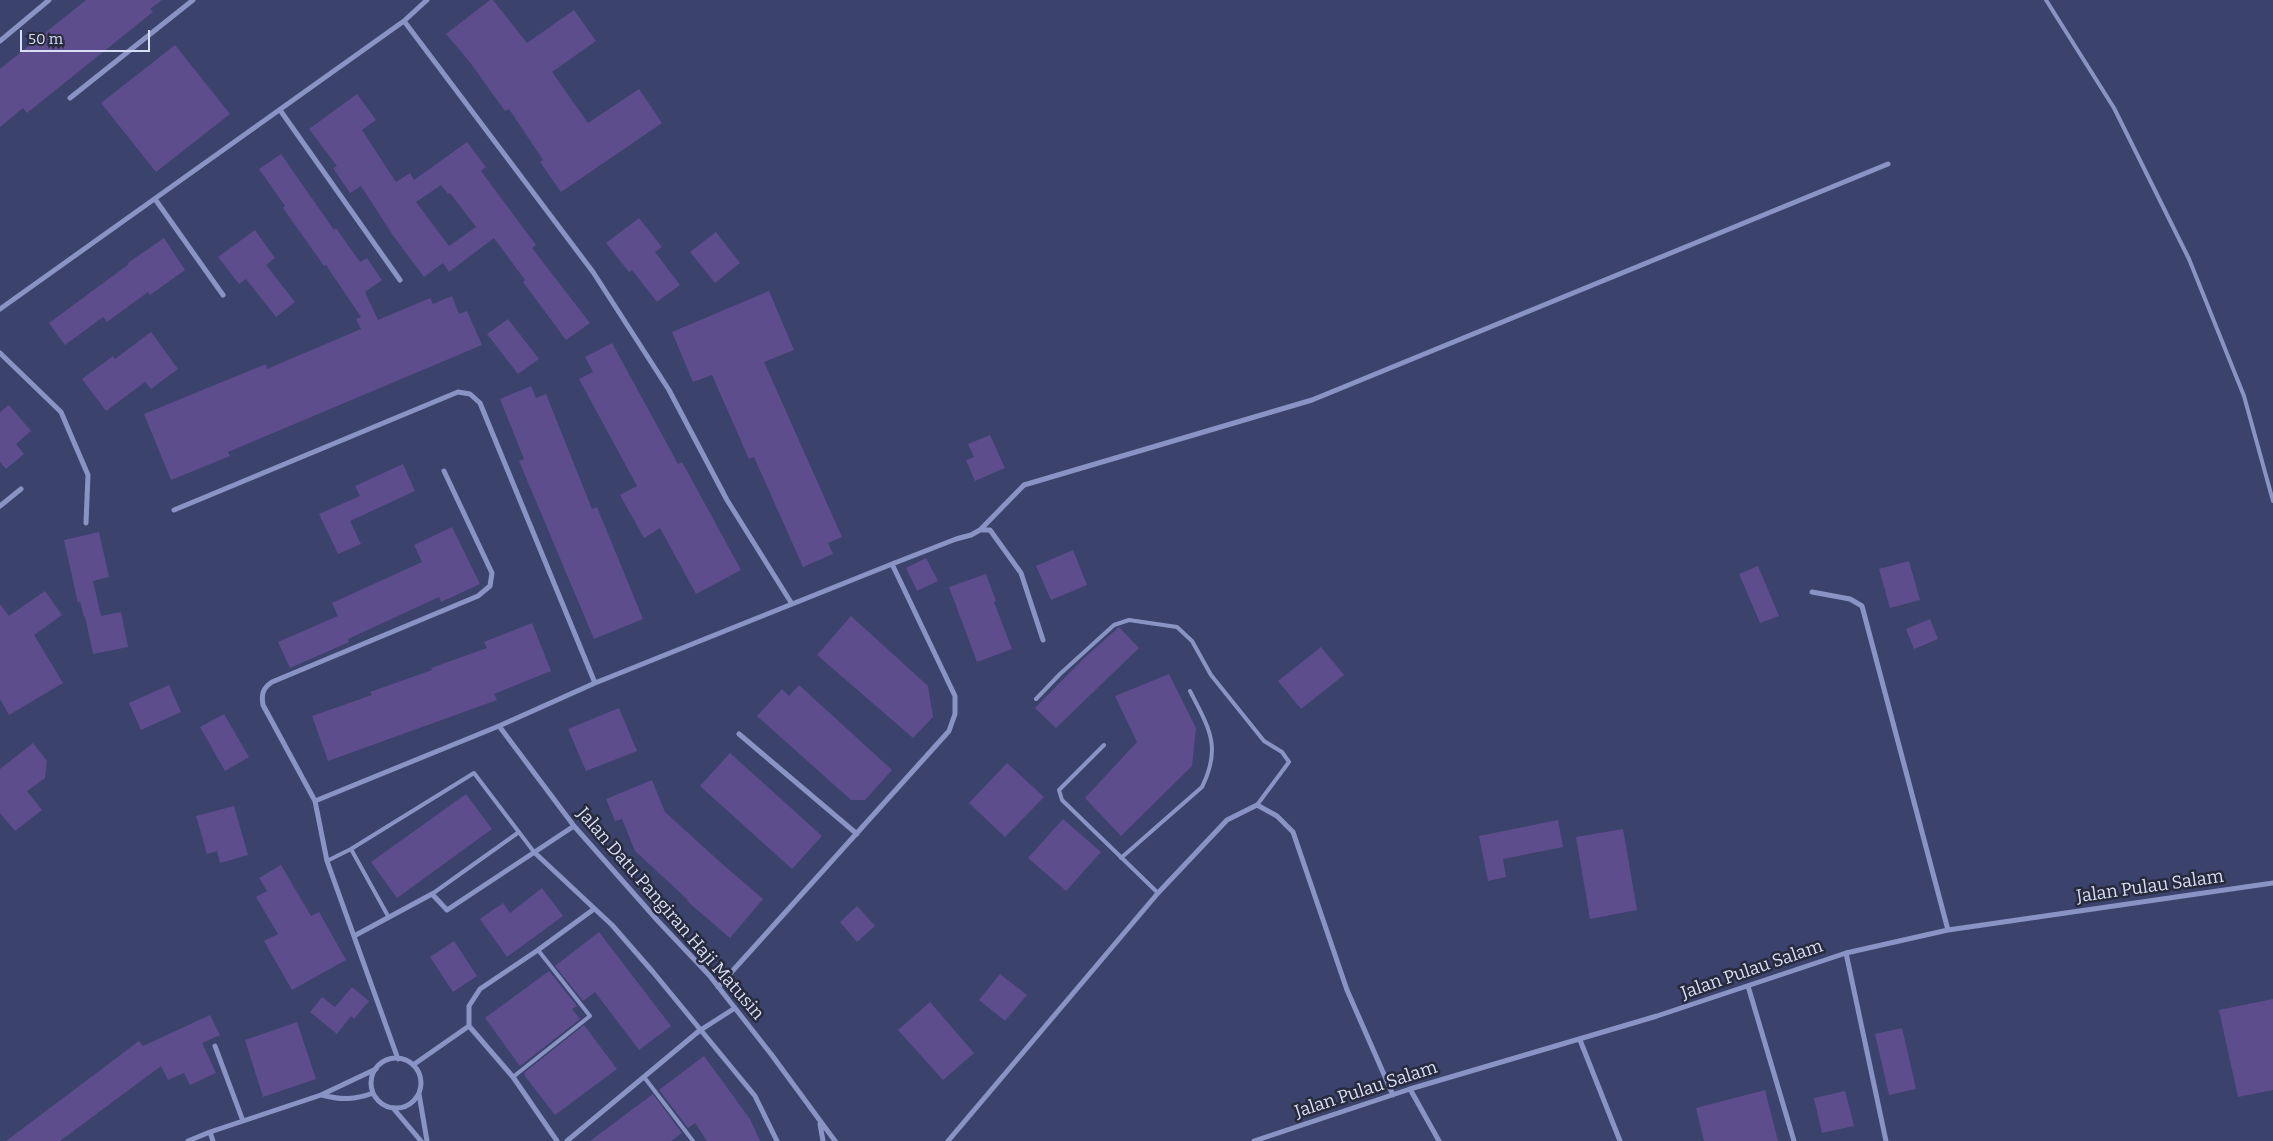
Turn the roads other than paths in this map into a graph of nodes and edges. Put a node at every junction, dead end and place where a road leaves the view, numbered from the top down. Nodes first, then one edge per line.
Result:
1 (49, 0) edge
2 (193, 0) edge
3 (427, 0) edge
4 (2046, 0) edge
5 (404, 21) junction
6 (0, 41) edge
7 (70, 98) dead end
8 (280, 110) junction
9 (1888, 164) dead end
10 (155, 199) junction
11 (400, 280) dead end
12 (223, 295) dead end
13 (0, 309) edge
14 (0, 354) edge
15 (444, 471) dead end
16 (21, 489) dead end
17 (2273, 501) edge
18 (0, 506) edge
19 (174, 510) dead end
20 (86, 523) dead end
21 (980, 530) junction
22 (892, 564) junction
23 (1812, 592) dead end
24 (792, 604) junction
25 (1043, 640) dead end
26 (595, 683) junction
27 (1190, 691) dead end
28 (1036, 699) dead end
29 (499, 726) junction
30 (740, 734) dead end
31 (1104, 745) dead end
32 (315, 801) junction
33 (1257, 805) junction
34 (574, 826) junction
35 (519, 832) junction
36 (857, 834) junction
37 (351, 849) junction
38 (534, 852) junction
39 (1121, 858) junction
40 (327, 861) junction
41 (2273, 883) edge
42 (1158, 893) junction
43 (432, 894) junction
44 (594, 910) junction
45 (388, 916) junction
46 (1948, 930) junction
47 (354, 936) junction
48 (538, 950) junction
49 (1846, 953) junction
50 (1748, 986) junction
51 (718, 987) junction
52 (735, 1008) junction
53 (469, 1026) junction
54 (699, 1031) junction
55 (1580, 1040) junction
56 (215, 1046) dead end
57 (398, 1058) junction
58 (413, 1065) junction
59 (376, 1069) junction
60 (513, 1077) junction
61 (644, 1077) junction
62 (1410, 1089) junction
63 (373, 1093) junction
64 (419, 1094) junction
65 (321, 1095) junction
66 (1393, 1095) junction
67 (393, 1108) junction
68 (243, 1121) junction
69 (819, 1121) junction
70 (210, 1132) junction
71 (188, 1141) edge
72 (213, 1141) edge
73 (421, 1141) edge
74 (426, 1141) edge
75 (557, 1141) edge
76 (568, 1141) edge
77 (693, 1141) edge
78 (777, 1141) edge
79 (823, 1141) edge
80 (835, 1141) edge
81 (948, 1141) edge
82 (1254, 1141) edge
83 (1440, 1141) edge
84 (1620, 1141) edge
85 (1794, 1141) edge
86 (1886, 1141) edge

1 - 6 street
2 - 7 street
3 - 5 street
4 - 17 lane
5 - 8 street
5 - 24 street
8 - 10 street
8 - 11 street
9 - 21 street
10 - 12 street
10 - 13 street
14 - 20 street
15 - 32 street
16 - 18 street
19 - 26 street
21 - 22 street
21 - 25 street
22 - 24 street
22 - 36 street
23 - 46 street
24 - 26 street
26 - 29 street
27 - 39 lane
28 - 33 lane
29 - 32 street
29 - 34 street, Jalan Datu Pangiran Haji Matusin
30 - 36 street
31 - 39 lane
32 - 40 street
33 - 42 street
33 - 66 street
34 - 38 street
34 - 51 street, Jalan Datu Pangiran Haji Matusin
35 - 37 lane
35 - 38 lane
35 - 43 lane
36 - 51 street
37 - 40 lane
37 - 45 lane
38 - 43 street
38 - 44 street
39 - 42 lane
40 - 47 street
41 - 46 street, Jalan Pulau Salam
42 - 81 street
43 - 45 street
44 - 48 street
44 - 54 street
45 - 47 street
46 - 49 street, Jalan Pulau Salam
47 - 57 street
48 - 53 street
48 - 60 lane
49 - 50 street, Jalan Pulau Salam
49 - 86 street
50 - 55 street, Jalan Pulau Salam
50 - 85 street
51 - 52 street, Jalan Datu Pangiran Haji Matusin
52 - 54 street
52 - 69 street, Jalan Datu Pangiran Haji Matusin
53 - 58 street
53 - 60 street
54 - 61 street
54 - 78 street
55 - 62 street, Jalan Pulau Salam
55 - 84 street
56 - 68 street
57 - 58 street
57 - 59 street
58 - 64 street
59 - 63 street
59 - 65 street
60 - 75 street
61 - 76 street
61 - 77 lane
62 - 66 street, Jalan Pulau Salam
62 - 83 street
63 - 65 street
63 - 67 street
64 - 67 street
64 - 74 street
65 - 68 street
66 - 82 street, Jalan Pulau Salam
67 - 73 street
68 - 70 street
69 - 79 street
69 - 80 street, Jalan Datu Pangiran Haji Matusin
70 - 71 street
70 - 72 street

